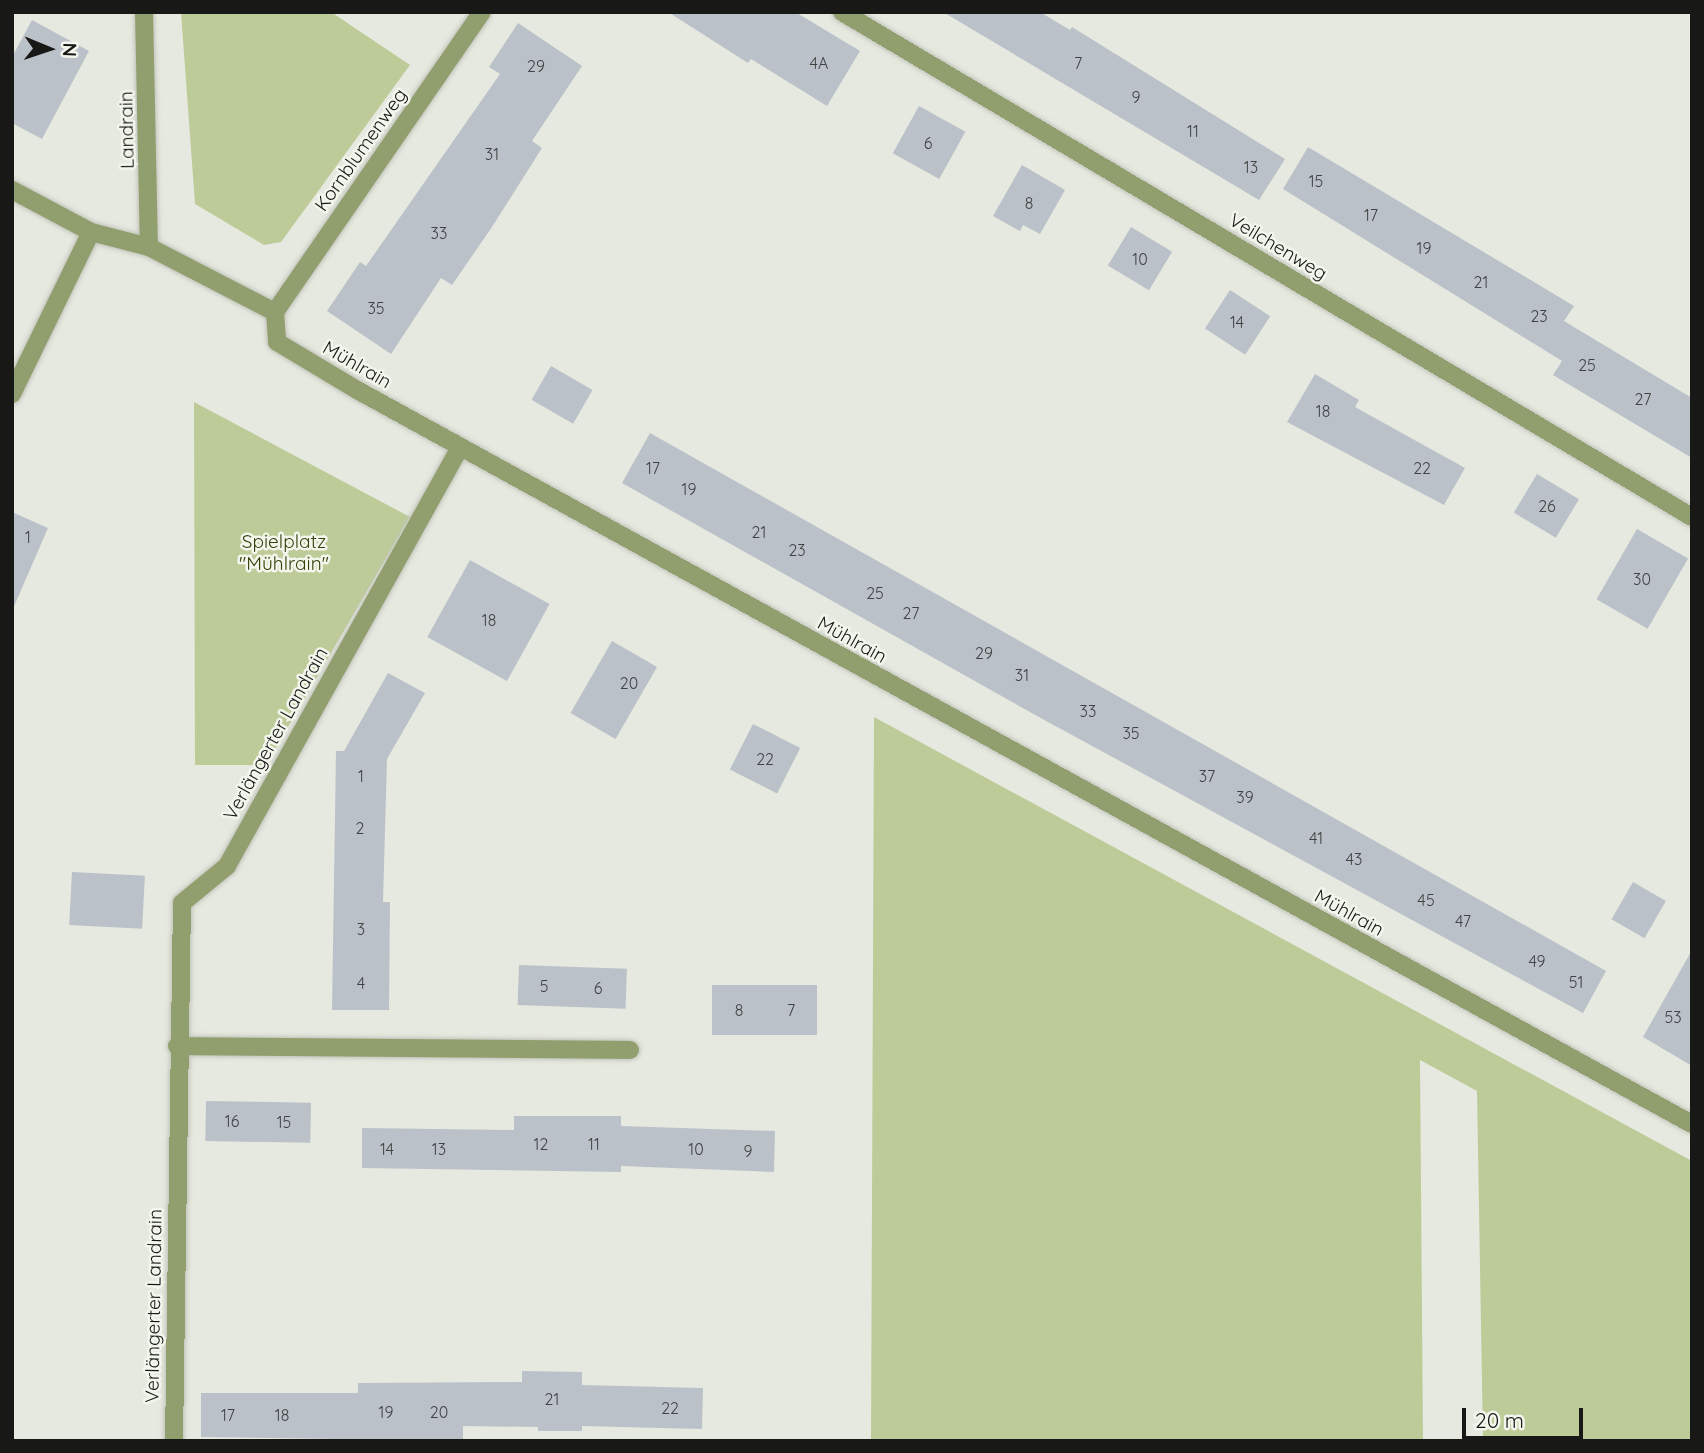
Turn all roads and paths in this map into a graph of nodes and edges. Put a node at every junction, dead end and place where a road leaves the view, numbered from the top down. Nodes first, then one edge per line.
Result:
1 (145, 12) edge
2 (482, 12) edge
3 (842, 12) edge
4 (12, 190) edge
5 (90, 232) junction
6 (149, 247) junction
7 (275, 312) junction
8 (12, 394) edge
9 (460, 448) junction
10 (1692, 517) edge
11 (177, 1046) junction
12 (630, 1050) dead end
13 (1692, 1124) edge
14 (174, 1441) edge

1 - 6 street, Landrain
2 - 7 street, Kornblumenweg
3 - 10 street, Veilchenweg
4 - 5 street
5 - 6 street
5 - 8 street
6 - 7 street
7 - 9 street, Mühlrain
9 - 11 street, Verlängerter Landrain
9 - 13 street, Mühlrain
11 - 12 street
11 - 14 street, Verlängerter Landrain

